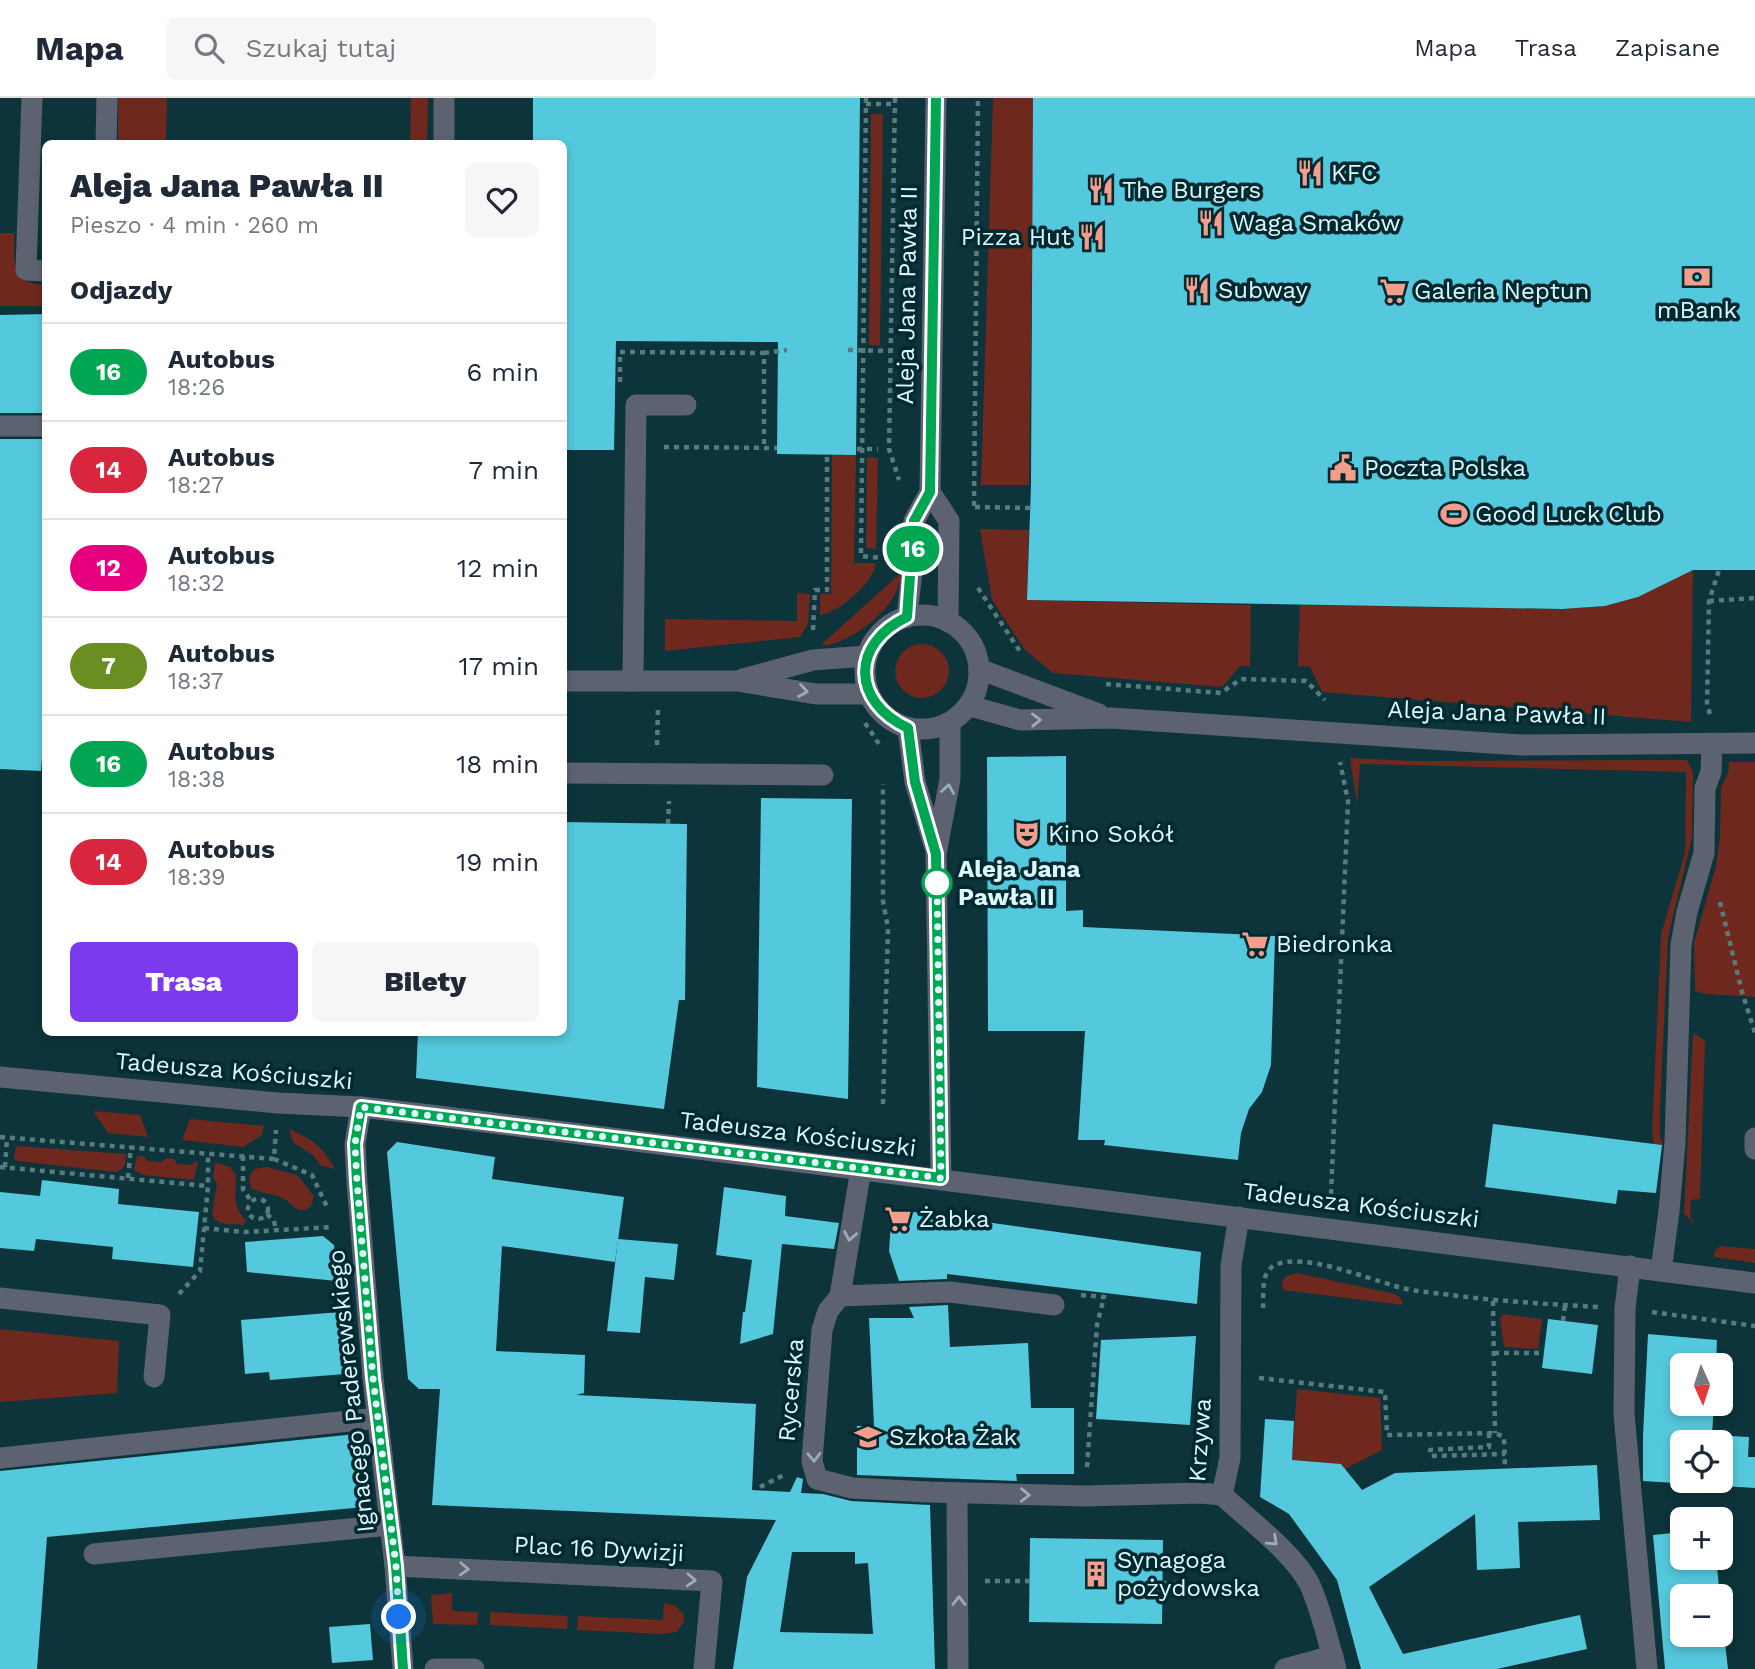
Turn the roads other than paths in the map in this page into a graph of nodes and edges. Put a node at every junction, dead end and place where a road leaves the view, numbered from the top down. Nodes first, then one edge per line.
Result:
1 (32, 98) edge
2 (107, 98) edge
3 (444, 98) edge
4 (936, 98) edge
5 (106, 140) edge
6 (444, 140) edge
7 (42, 271) edge
8 (685, 405) dead end
9 (0, 426) edge
10 (42, 426) edge
11 (930, 492) junction
12 (907, 617) junction
13 (948, 622) junction
14 (867, 656) junction
15 (979, 669) junction
16 (567, 681) edge
17 (633, 681) junction
18 (737, 681) junction
19 (869, 694) junction
20 (970, 705) junction
21 (1111, 718) junction
22 (950, 723) junction
23 (908, 728) junction
24 (1755, 743) edge
25 (1712, 744) junction
26 (567, 773) edge
27 (823, 775) dead end
28 (936, 854) junction
29 (0, 1077) edge
30 (361, 1107) junction
31 (1755, 1138) edge
32 (1755, 1149) edge
33 (861, 1169) junction
34 (941, 1178) junction
35 (1239, 1217) junction
36 (1630, 1266) junction
37 (1661, 1270) junction
38 (1755, 1283) edge
39 (840, 1296) junction
40 (0, 1298) edge
41 (1054, 1305) dead end
42 (154, 1377) dead end
43 (378, 1418) junction
44 (0, 1458) edge
45 (957, 1493) junction
46 (1222, 1495) junction
47 (390, 1525) junction
48 (94, 1554) dead end
49 (396, 1566) junction
50 (1335, 1662) edge
51 (403, 1669) edge
52 (435, 1669) edge
53 (474, 1669) edge
54 (704, 1669) edge
55 (958, 1669) edge
56 (1285, 1669) edge
57 (1647, 1669) edge

1 - 7 street
2 - 5 street
3 - 6 street
4 - 11 street, Aleja Jana Pawła II
8 - 17 street
9 - 10 street
11 - 12 street, Aleja Jana Pawła II
11 - 13 street
12 - 13 street
12 - 14 street
13 - 15 street
14 - 18 street
14 - 19 street
15 - 20 street
15 - 21 street, Aleja Jana Pawła II
16 - 17 street
17 - 18 street
18 -> 19 street
19 - 23 street
20 -> 21 street, Aleja Jana Pawła II
20 - 22 street
21 - 25 street, Aleja Jana Pawła II
22 - 23 street
28 -> 22 street
23 - 28 street
24 - 25 street, Aleja Jana Pawła II
25 - 37 street
26 - 27 street
28 - 34 street
29 - 30 street, Tadeusza Kościuszki
30 - 33 street, Tadeusza Kościuszki
30 - 43 street, Ignacego Paderewskiego
31 - 32 street
33 - 34 street, Tadeusza Kościuszki
33 -> 39 street, Rycerska
34 - 35 street, Tadeusza Kościuszki
35 - 36 street, Tadeusza Kościuszki
35 - 46 street, Krzywa
36 - 37 street, Tadeusza Kościuszki
36 - 57 street
37 - 38 street, Tadeusza Kościuszki
39 - 41 street
39 -> 45 street, Rycerska
40 - 42 street
43 - 44 street
43 - 47 street, Ignacego Paderewskiego
45 -> 46 street, Rycerska
55 -> 45 street
46 -> 50 street, Krzywa
47 - 48 street
47 - 49 street, Ignacego Paderewskiego
49 - 51 street, Ignacego Paderewskiego
49 -> 54 street, Plac 16 Dywizji
50 - 56 street
52 - 53 street

